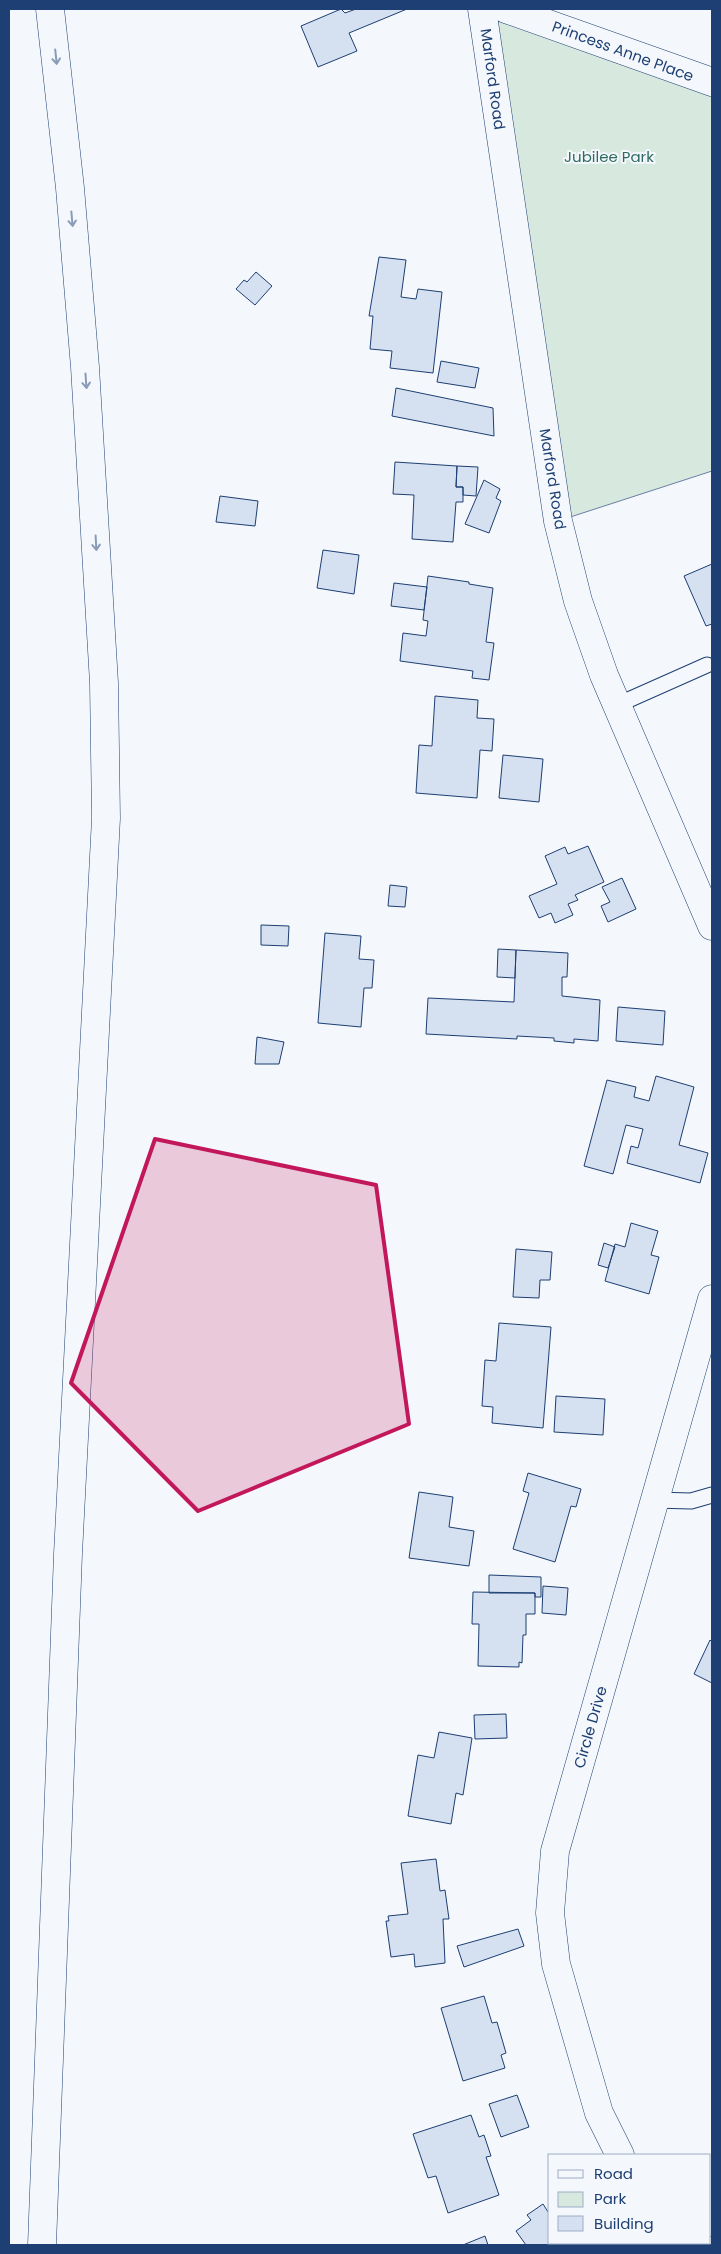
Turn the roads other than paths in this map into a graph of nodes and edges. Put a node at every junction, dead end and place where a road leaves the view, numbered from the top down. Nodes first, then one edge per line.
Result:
1 (50, 9) edge
2 (482, 9) edge
3 (506, 9) edge
4 (712, 82) edge
5 (707, 665) dead end
6 (617, 705) junction
7 (712, 926) edge
8 (712, 1299) edge
9 (712, 1495) edge
10 (654, 1500) junction
11 (620, 2154) edge
12 (42, 2245) edge

1 -> 12 main road
2 - 6 main road, Marford Road
3 - 4 main road, Princess Anne Place
5 - 6 lane
6 - 7 main road, Marford Road
8 - 10 main road, Circle Drive
9 - 10 lane
10 - 11 main road, Circle Drive

